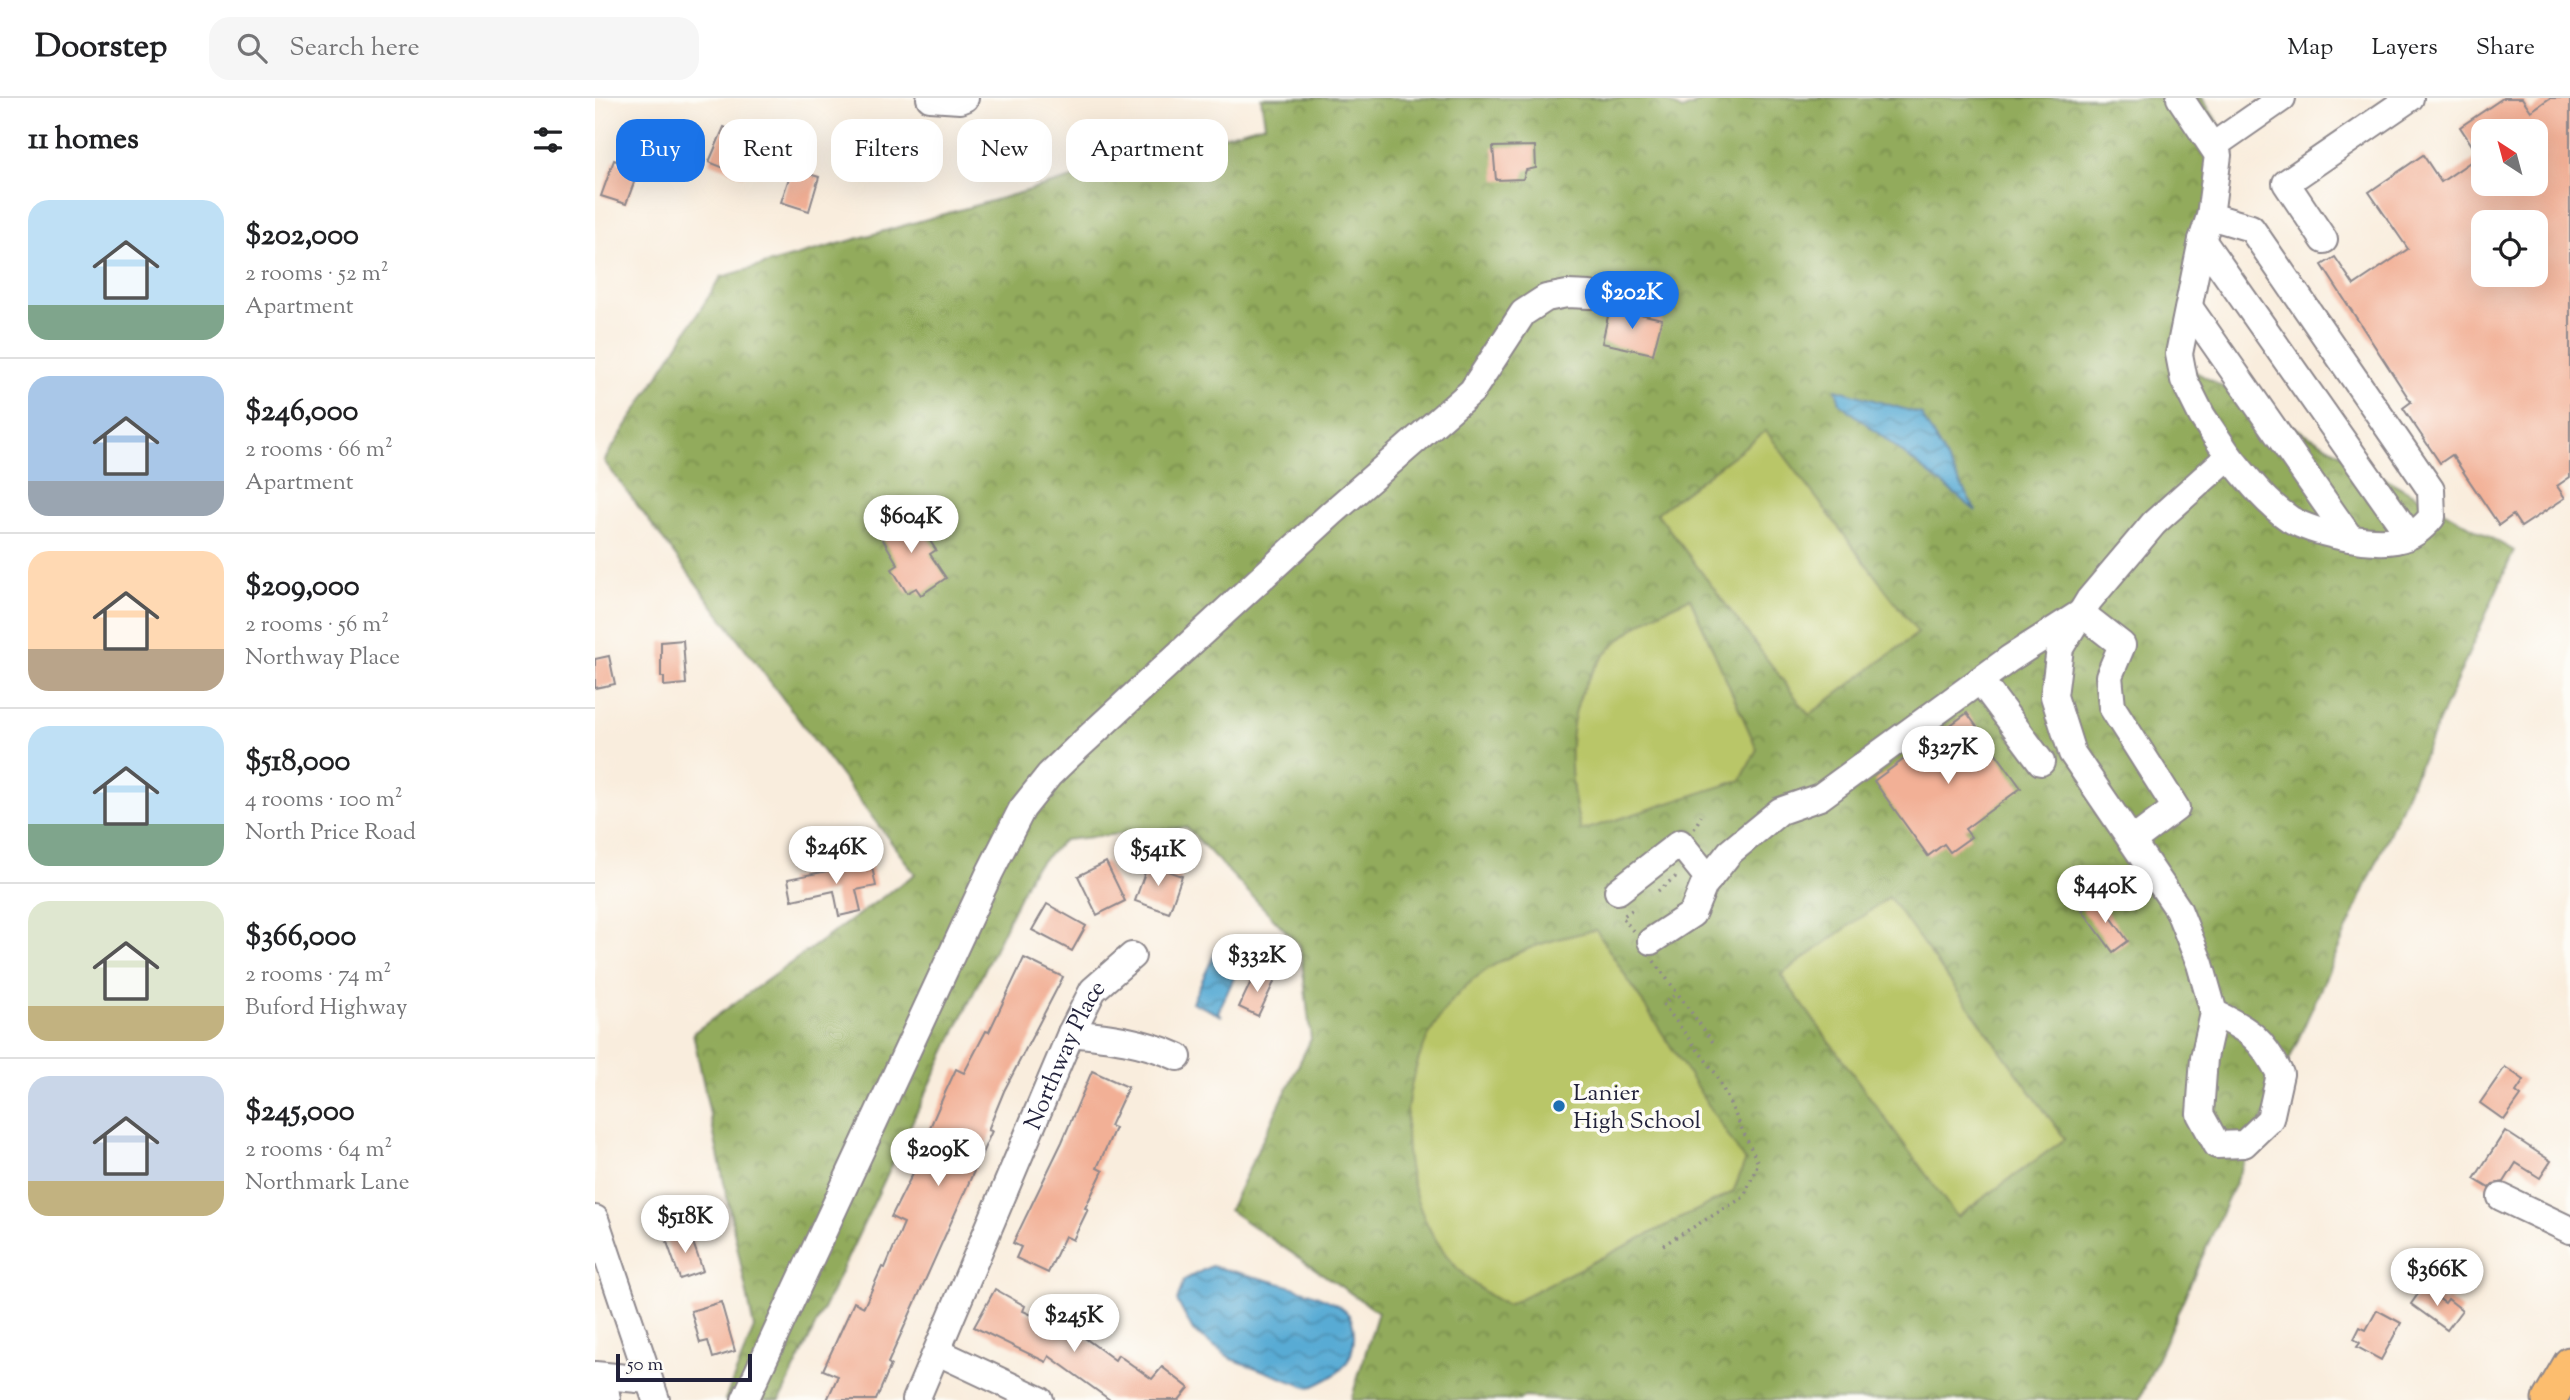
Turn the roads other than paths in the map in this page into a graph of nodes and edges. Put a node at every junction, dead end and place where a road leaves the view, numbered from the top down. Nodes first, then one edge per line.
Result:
1 (930, 98) edge
2 (965, 98) edge
3 (2180, 98) edge
4 (2283, 98) edge
5 (2410, 98) edge
6 (2213, 146) junction
7 (2206, 228) junction
8 (2323, 240) dead end
9 (1590, 295) dead end
10 (2189, 307) junction
11 (2229, 456) junction
12 (2409, 535) junction
13 (2350, 538) junction
14 (2081, 613) junction
15 (2018, 654) junction
16 (1980, 680) junction
17 (2056, 686) junction
18 (2041, 762) dead end
19 (2132, 841) junction
20 (1709, 879) junction
21 (1618, 891) dead end
22 (1651, 941) dead end
23 (1132, 956) dead end
24 (2214, 1013) junction
25 (1072, 1033) junction
26 (1178, 1057) dead end
27 (2501, 1197) dead end
28 (595, 1219) edge
29 (2570, 1230) edge
30 (938, 1352) junction
31 (2570, 1364) edge
32 (602, 1384) edge
33 (652, 1390) edge
34 (745, 1400) edge
35 (916, 1400) edge
36 (1039, 1400) edge
37 (2549, 1400) edge

1 - 2 street
3 - 6 street
4 - 6 street
5 - 8 street
6 - 7 street
7 - 10 street
7 - 12 street
7 - 12 street
9 - 34 street
10 - 11 street
10 - 13 street
11 - 13 street
11 - 14 street
12 - 13 street
14 - 15 street
14 - 17 street
14 - 19 street
15 - 16 street
15 - 17 street
16 - 18 street
16 - 20 street
17 - 19 street
19 - 24 street
20 - 21 street
20 - 22 street
23 - 25 street, Northway Place
24 - 24 street
25 - 26 street
25 - 30 street, Northway Place
27 - 29 street
28 - 33 street
30 - 35 street, Northway Place
30 - 36 street
31 - 37 main road
32 - 33 street

